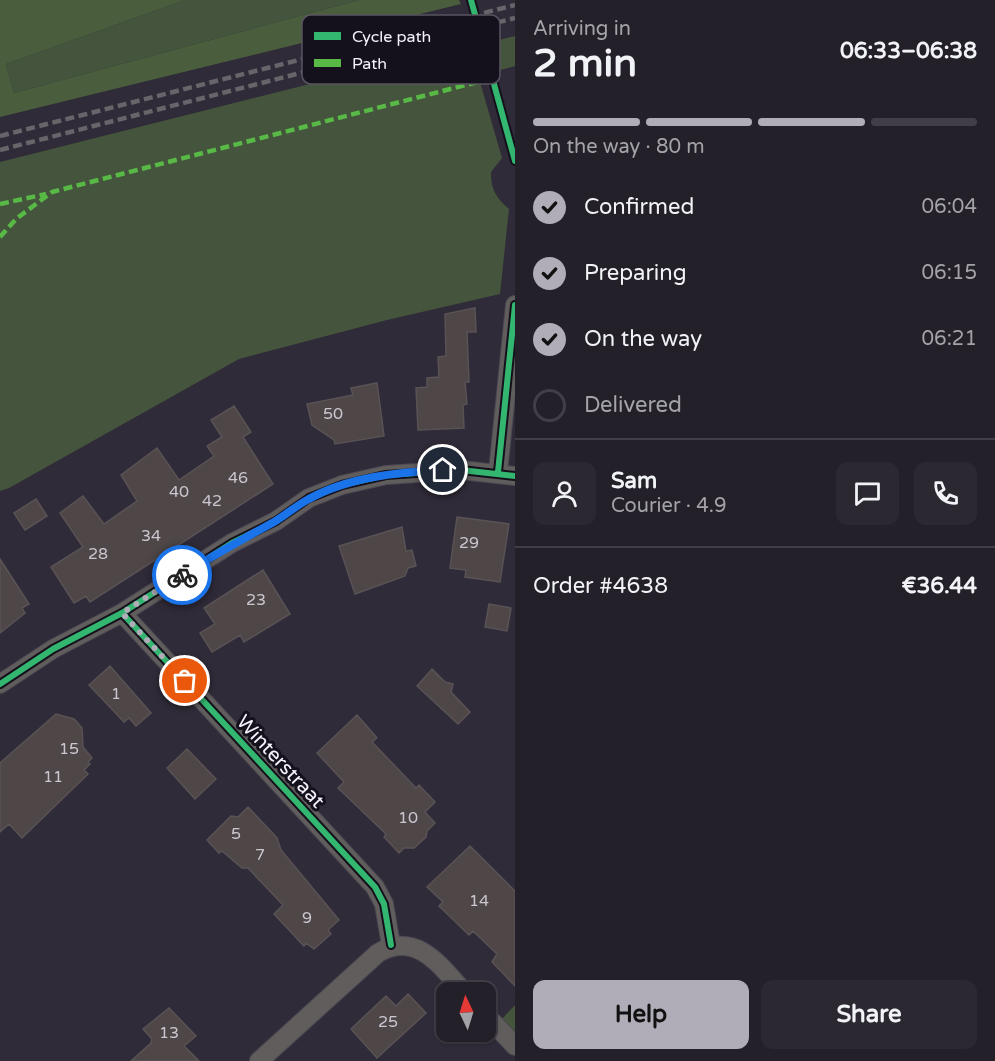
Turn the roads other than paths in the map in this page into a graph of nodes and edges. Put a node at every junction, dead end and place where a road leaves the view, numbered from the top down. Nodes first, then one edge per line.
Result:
1 (515, 305) edge
2 (506, 474) edge
3 (122, 613) junction
4 (0, 684) edge
5 (391, 945) junction
6 (455, 982) edge
7 (496, 1026) edge
8 (515, 1046) edge
9 (259, 1061) edge

1 - 2 street
2 - 3 street
3 - 4 street
3 - 5 street, Winterstraat
5 - 6 street
5 - 9 street
7 - 8 street

